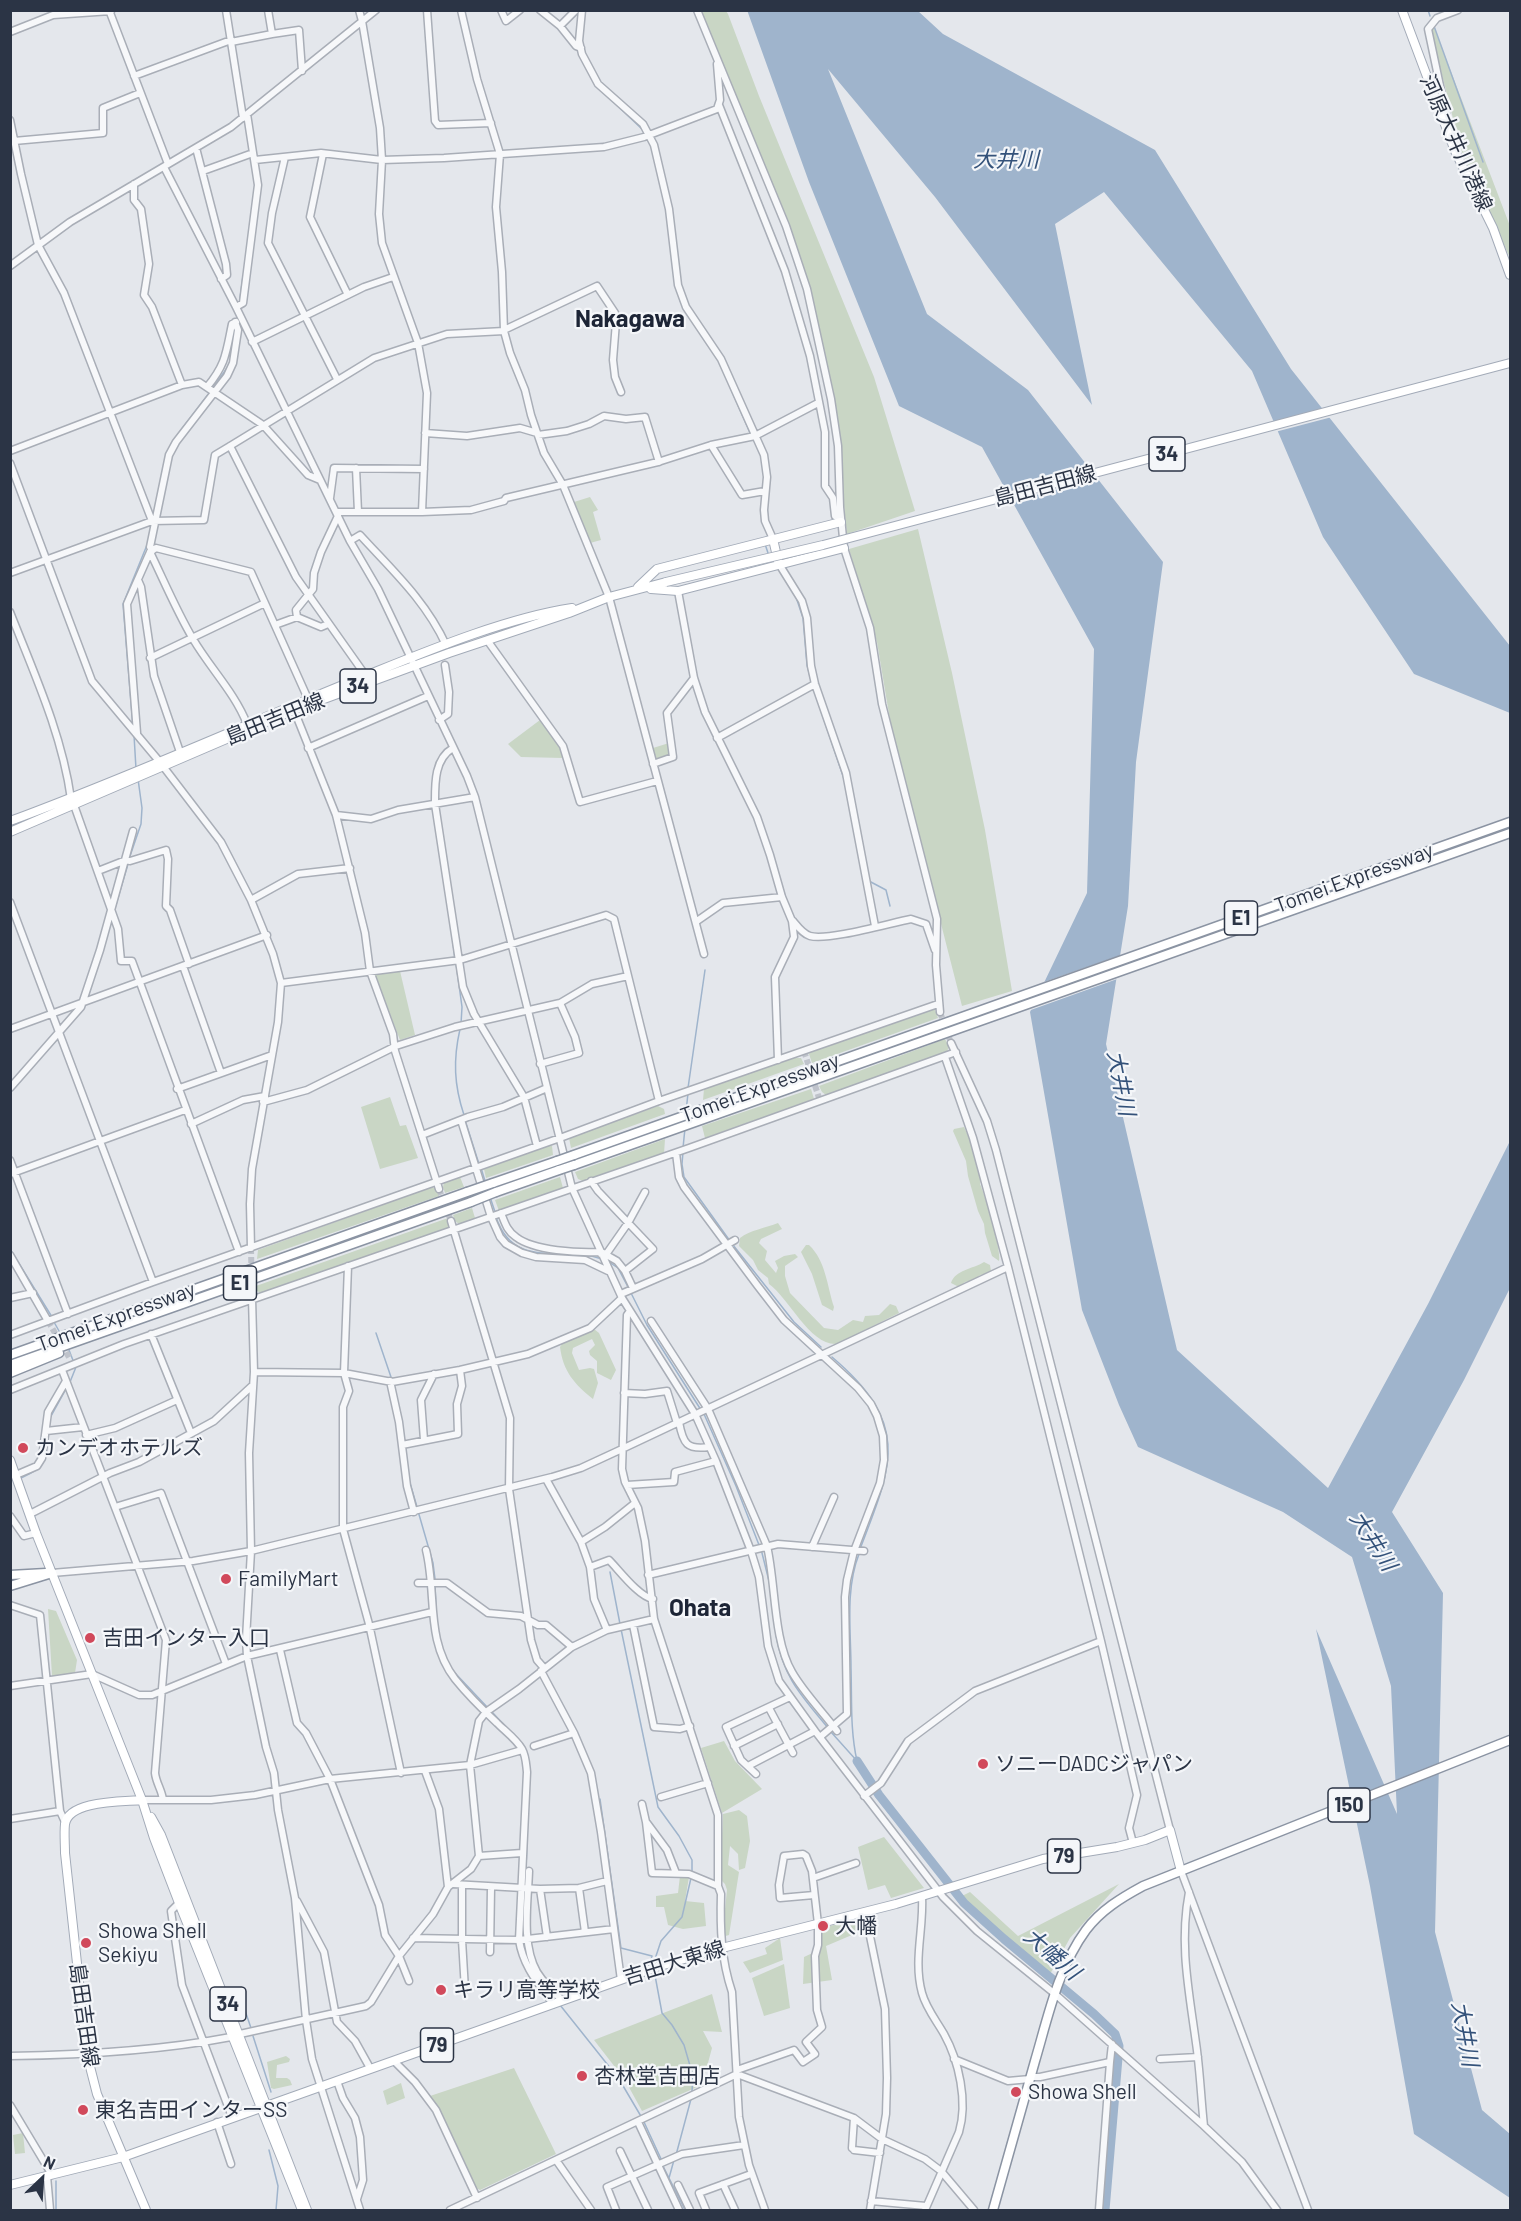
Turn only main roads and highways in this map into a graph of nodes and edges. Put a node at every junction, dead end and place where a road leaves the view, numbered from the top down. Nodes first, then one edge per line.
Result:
1 (1402, 10) edge
2 (1510, 275) edge
3 (1510, 363) edge
4 (841, 520) road end
5 (767, 541) junction
6 (844, 548) road end
7 (775, 565) junction
8 (637, 588) junction
9 (579, 607) junction
10 (412, 662) junction
11 (161, 763) junction
12 (72, 802) junction
13 (10, 821) edge
14 (1510, 822) edge
15 (10, 832) edge
16 (1510, 833) edge
17 (972, 1018) junction
18 (142, 1318) junction
19 (10, 1355) edge
20 (10, 1365) edge
21 (10, 1373) edge
22 (10, 1460) edge
23 (52, 1573) junction
24 (10, 1575) edge
25 (10, 1586) edge
26 (1510, 1740) edge
27 (142, 1800) junction
28 (1184, 1870) junction
29 (263, 2107) junction
30 (123, 2157) junction
31 (10, 2185) edge
32 (146, 2211) edge
33 (302, 2211) edge
34 (308, 2211) edge
35 (993, 2211) edge

1 - 2 main road, 河原大井川港線
3 - 8 main road, 島田吉田線 / 34, bridge
4 - 5 main road
5 - 7 main road
5 - 8 main road
6 - 7 main road
7 - 8 main road
8 - 9 main road, 島田吉田線 / 34
9 - 10 main road, 島田吉田線 / 34
9 - 10 main road, 島田吉田線 / 34
10 - 11 main road, 島田吉田線 / 34
10 - 11 main road, 島田吉田線 / 34
11 - 12 main road, 島田吉田線 / 34
12 - 13 main road, 島田吉田線 / 34
12 - 15 main road, 島田吉田線 / 34
14 - 17 highway, Tomei Expressway / E1
16 - 17 highway, Tomei Expressway / E1
17 - 18 highway, Tomei Expressway / E1, bridge
17 - 19 highway, Tomei Expressway / E1, bridge
18 - 20 highway, Tomei Expressway / E1
18 - 21 highway
22 - 23 main road, 34
23 - 24 highway
23 - 25 highway
23 - 27 main road, 34
26 - 28 highway, 150
27 - 29 main road, 34
27 - 29 main road, 34
27 - 30 main road, 島田吉田線
28 - 29 main road, 吉田大東線 / 79
28 - 35 highway, 150
29 - 30 main road, 吉田大東線 / 79
29 - 33 main road, 34
29 - 34 main road, 34
30 - 31 main road, 吉田大東線 / 79
30 - 32 main road, 島田吉田線

